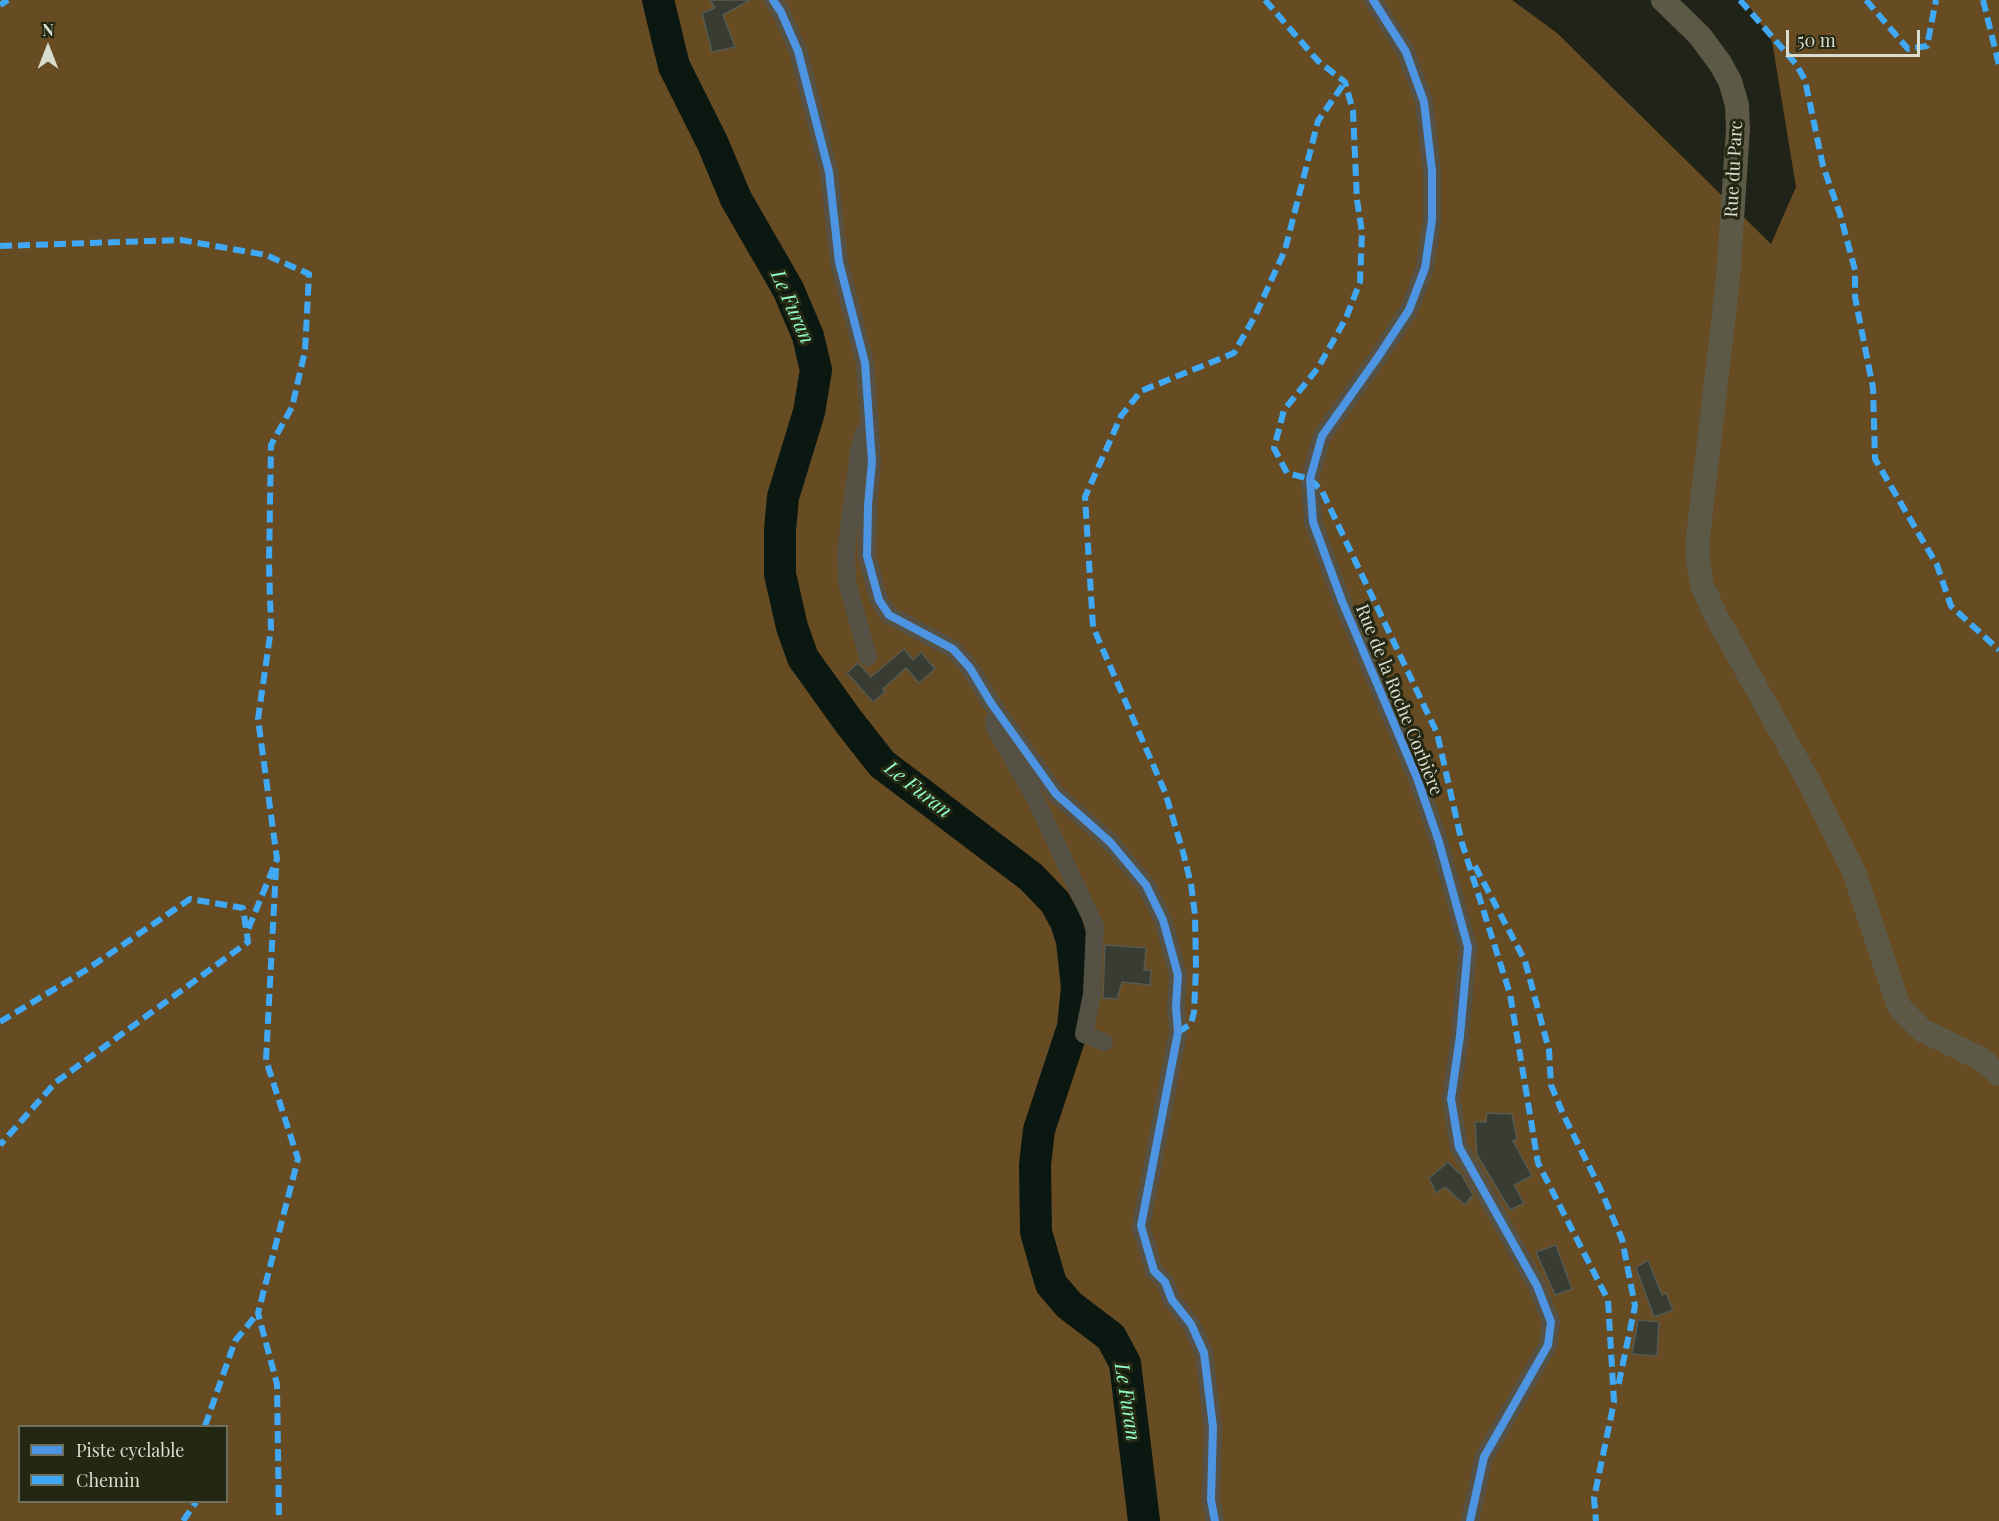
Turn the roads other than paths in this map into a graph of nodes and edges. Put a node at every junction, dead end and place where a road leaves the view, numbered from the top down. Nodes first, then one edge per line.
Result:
1 (773, 0) edge
2 (1373, 0) edge
3 (1663, 0) edge
4 (869, 410) junction
5 (868, 657) dead end
6 (991, 704) junction
7 (1104, 1042) dead end
8 (1999, 1074) edge
9 (1212, 1516) edge
10 (1470, 1521) edge

1 - 4 street
2 - 10 street, Rue de la Roche Corbière
3 - 8 main road, Rue du Parc
4 - 5 street
4 - 6 street
6 - 7 street
6 - 9 street

